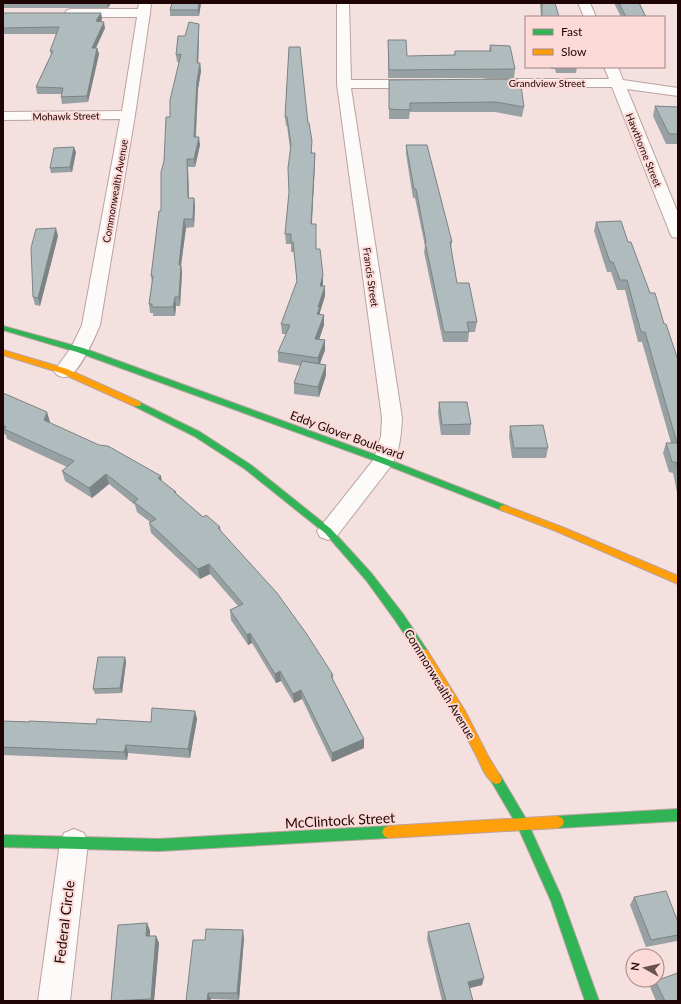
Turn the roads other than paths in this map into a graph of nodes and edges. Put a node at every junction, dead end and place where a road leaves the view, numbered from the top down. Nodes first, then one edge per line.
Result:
1 (343, 3) edge
2 (584, 3) edge
3 (145, 8) edge
4 (58, 14) edge
5 (590, 16) edge
6 (611, 68) edge
7 (476, 83) edge
8 (617, 83) junction
9 (344, 84) junction
10 (430, 84) edge
11 (678, 92) edge
12 (128, 115) junction
13 (3, 116) edge
14 (678, 233) edge
15 (3, 328) edge
16 (80, 350) junction
17 (3, 352) edge
18 (64, 371) junction
19 (384, 461) junction
20 (328, 531) junction
21 (678, 580) edge
22 (678, 815) edge
23 (522, 823) junction
24 (3, 841) edge
25 (74, 843) junction
26 (54, 1001) edge
27 (592, 1001) edge

1 - 9 street, Francis Street
2 - 5 street
3 - 4 street
3 - 12 street, Commonwealth Avenue
6 - 8 street, Hawthorne Street
7 - 8 street, Grandview Street
8 - 11 street, Grandview Street
8 - 14 street, Hawthorne Street
9 - 10 street
9 - 19 street, Francis Street
12 - 13 street, Mohawk Street
12 - 16 street, Commonwealth Avenue
15 - 16 street, Eddy Glover Boulevard
16 - 18 street, Commonwealth Avenue
16 - 19 street, Eddy Glover Boulevard
17 - 18 street
18 - 20 street, Commonwealth Avenue
19 - 20 street, Francis Street
19 - 21 street, Eddy Glover Boulevard
20 - 23 street, Commonwealth Avenue
22 - 23 street, McClintock Street
23 - 25 street, McClintock Street
23 - 27 street, Commonwealth Avenue
24 - 25 street, McClintock Street
25 - 26 street, Federal Circle

